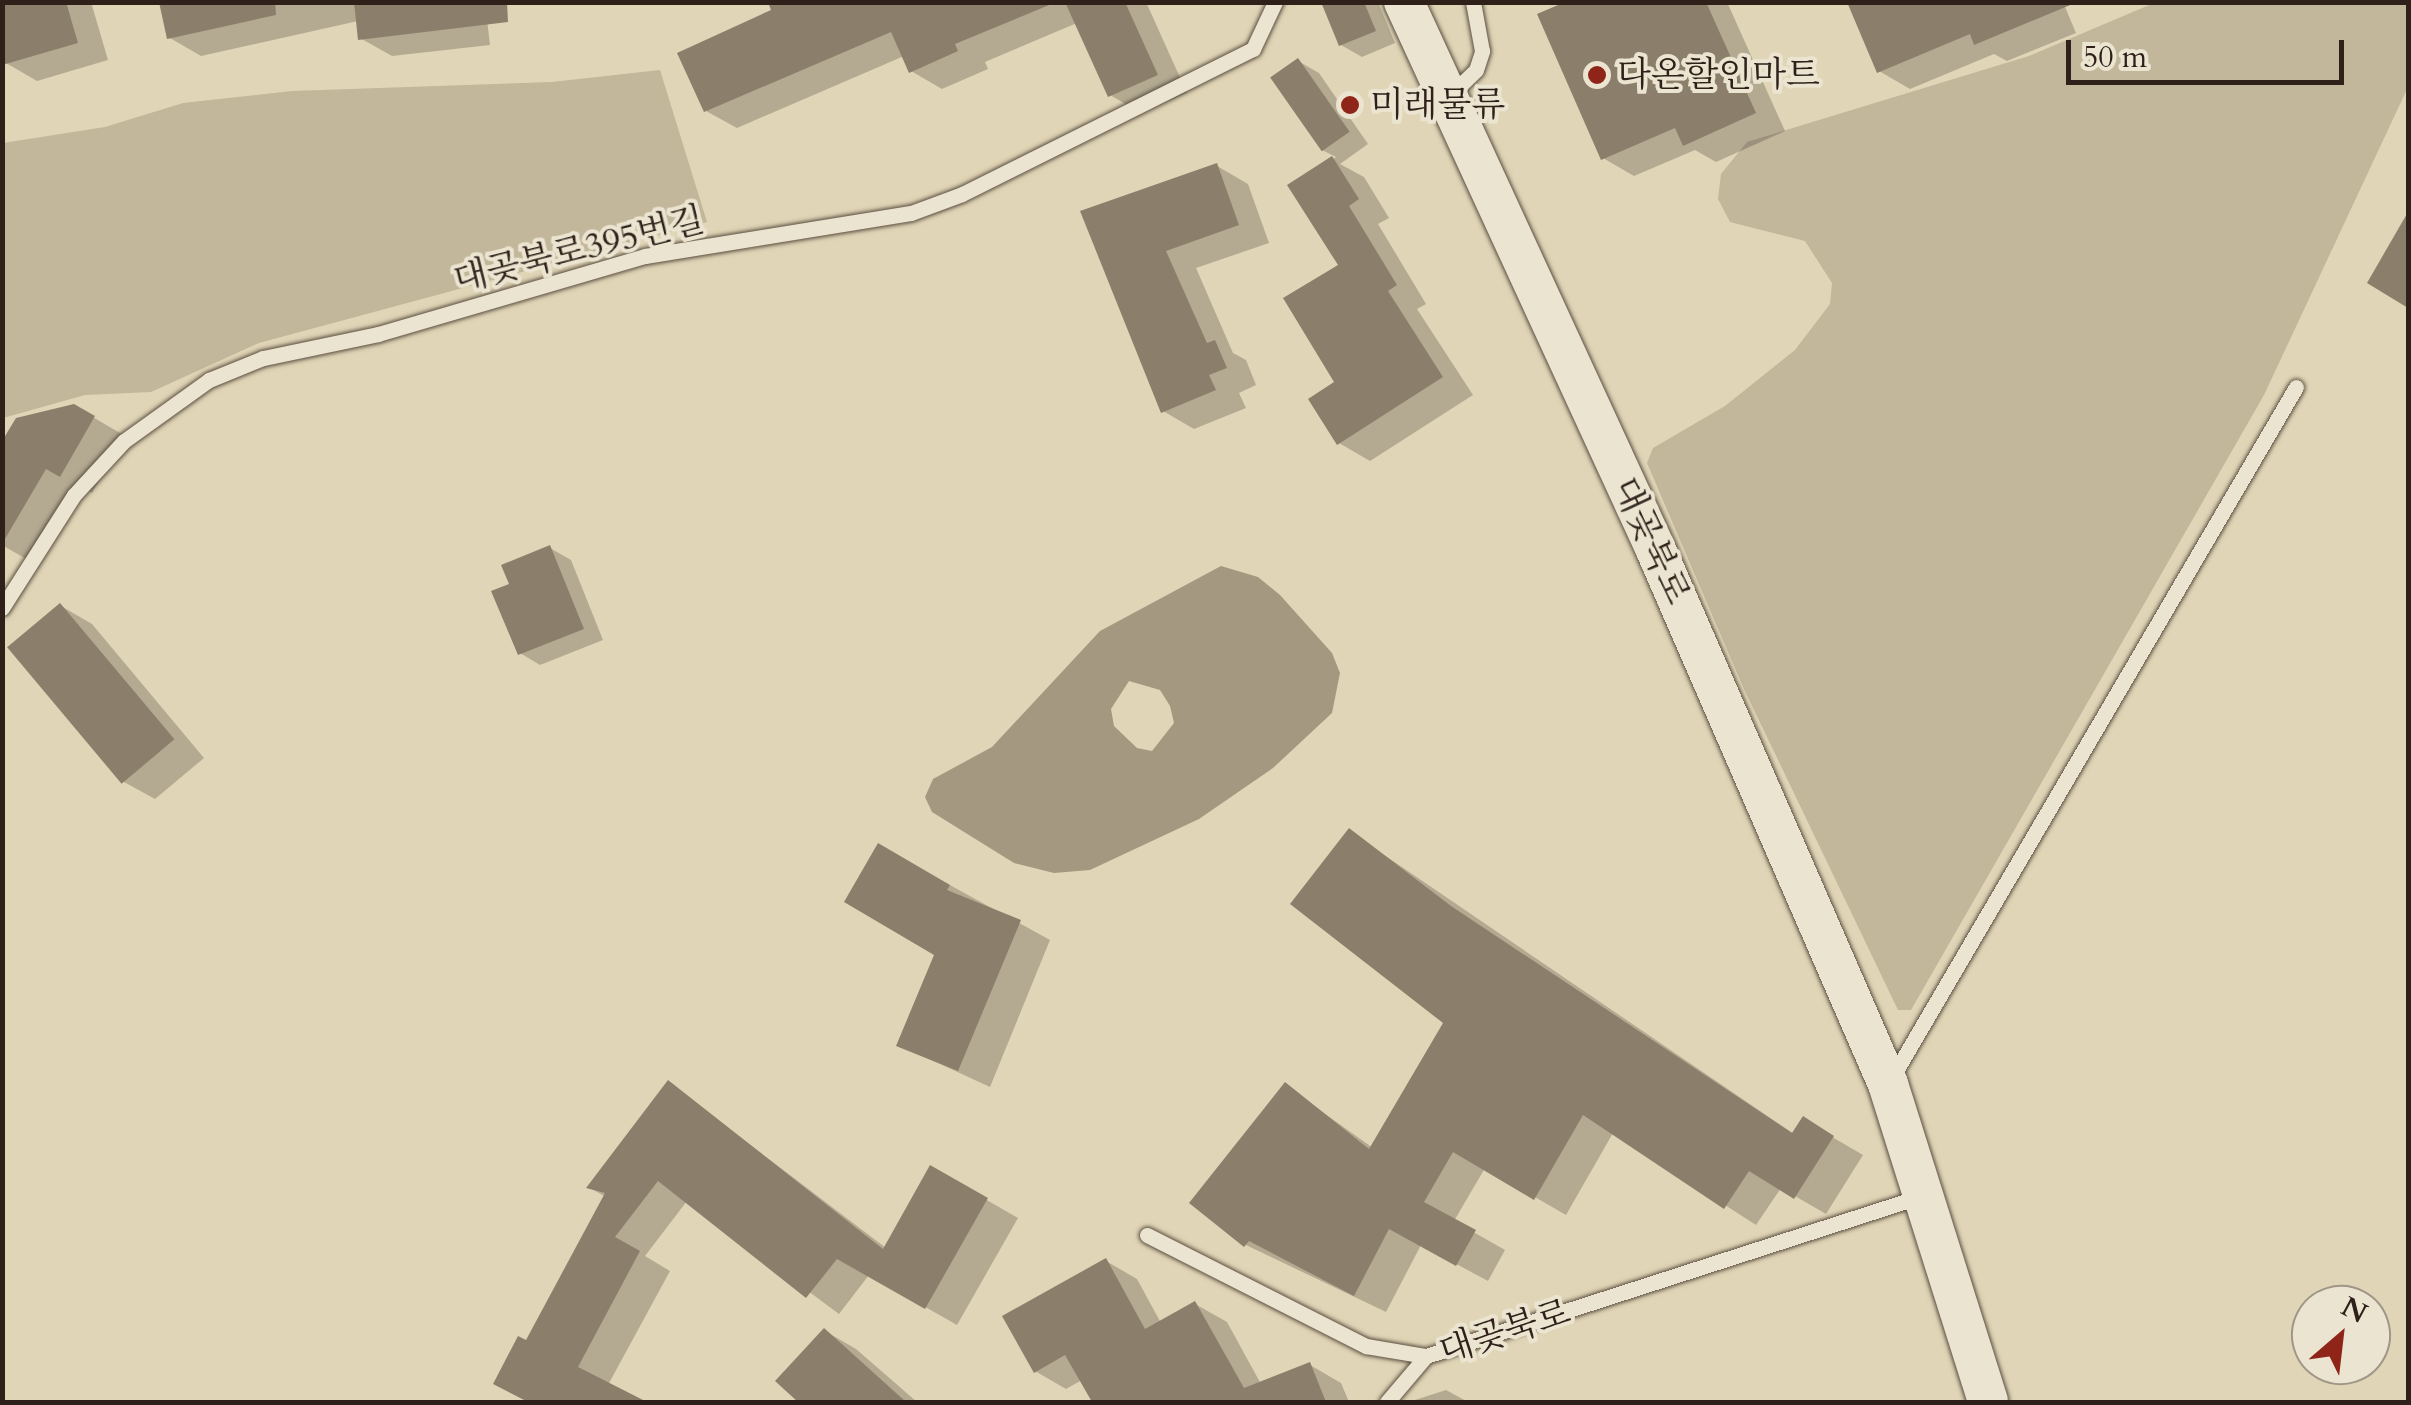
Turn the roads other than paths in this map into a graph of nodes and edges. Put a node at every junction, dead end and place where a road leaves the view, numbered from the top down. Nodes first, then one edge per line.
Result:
1 (1275, 2) edge
2 (1404, 2) edge
3 (1473, 2) edge
4 (1446, 98) junction
5 (2296, 386) dead end
6 (2, 608) edge
7 (1888, 1084) junction
8 (1926, 1195) junction
9 (1147, 1235) dead end
10 (1426, 1356) junction
11 (1386, 1402) edge
12 (1988, 1402) edge

1 - 6 lane, 대곶북로395번길
2 - 4 street, 대곶북로
3 - 4 lane
4 - 7 street, 대곶북로
5 - 7 lane
7 - 8 street, 대곶북로
8 - 10 lane, 대곶북로
8 - 12 street, 대곶북로
9 - 10 lane
10 - 11 lane, 대곶북로

